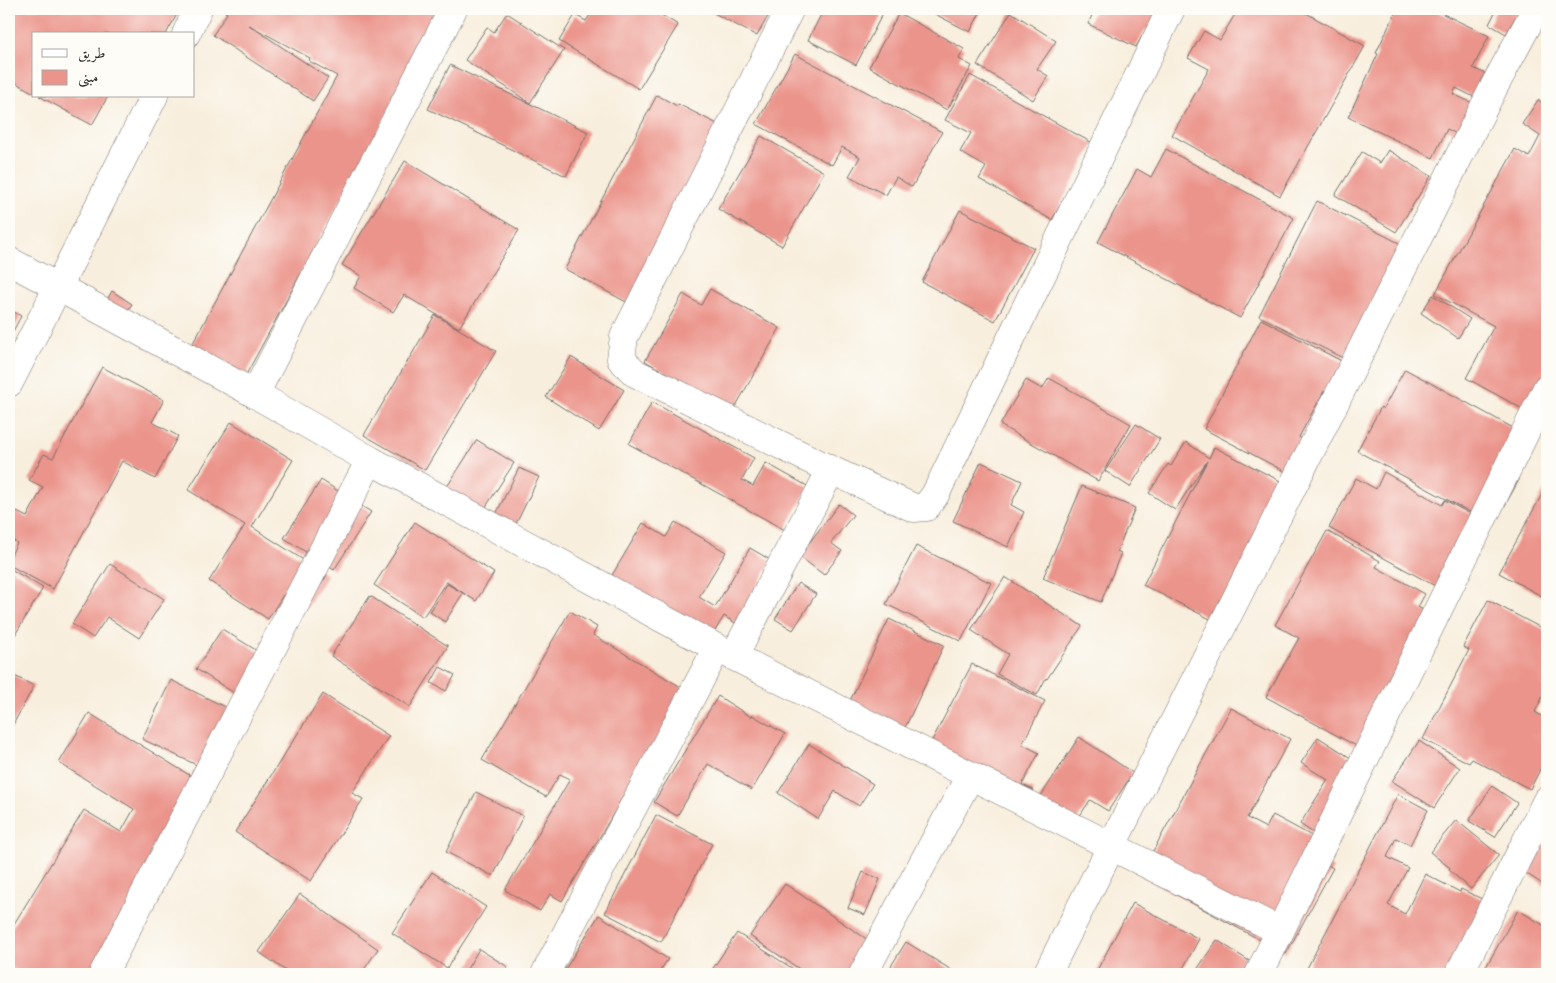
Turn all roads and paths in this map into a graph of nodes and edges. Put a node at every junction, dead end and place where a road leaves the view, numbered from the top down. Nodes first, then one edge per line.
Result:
1 (198, 9) edge
2 (452, 9) edge
3 (790, 9) edge
4 (1171, 9) edge
5 (1536, 9) edge
6 (187, 32) edge
7 (153, 98) edge
8 (9, 261) edge
9 (58, 287) junction
10 (9, 383) edge
11 (1547, 388) edge
12 (255, 394) junction
13 (370, 460) junction
14 (830, 470) junction
15 (726, 652) junction
16 (970, 776) junction
17 (1547, 800) edge
18 (1112, 847) junction
19 (1280, 931) junction
20 (103, 974) edge
21 (545, 974) edge
22 (863, 974) edge
23 (1046, 974) edge
24 (1259, 974) edge
25 (1459, 974) edge

1 - 6 street
2 - 12 street
3 - 14 street
4 - 14 street
5 - 18 street
7 - 9 street
8 - 9 street
9 - 10 street
9 - 12 street
11 - 19 street
12 - 13 street
13 - 15 street
13 - 20 street
14 - 15 street
15 - 16 street
15 - 21 street
16 - 18 street
16 - 22 street
17 - 25 street
18 - 19 street
18 - 23 street
19 - 24 street

